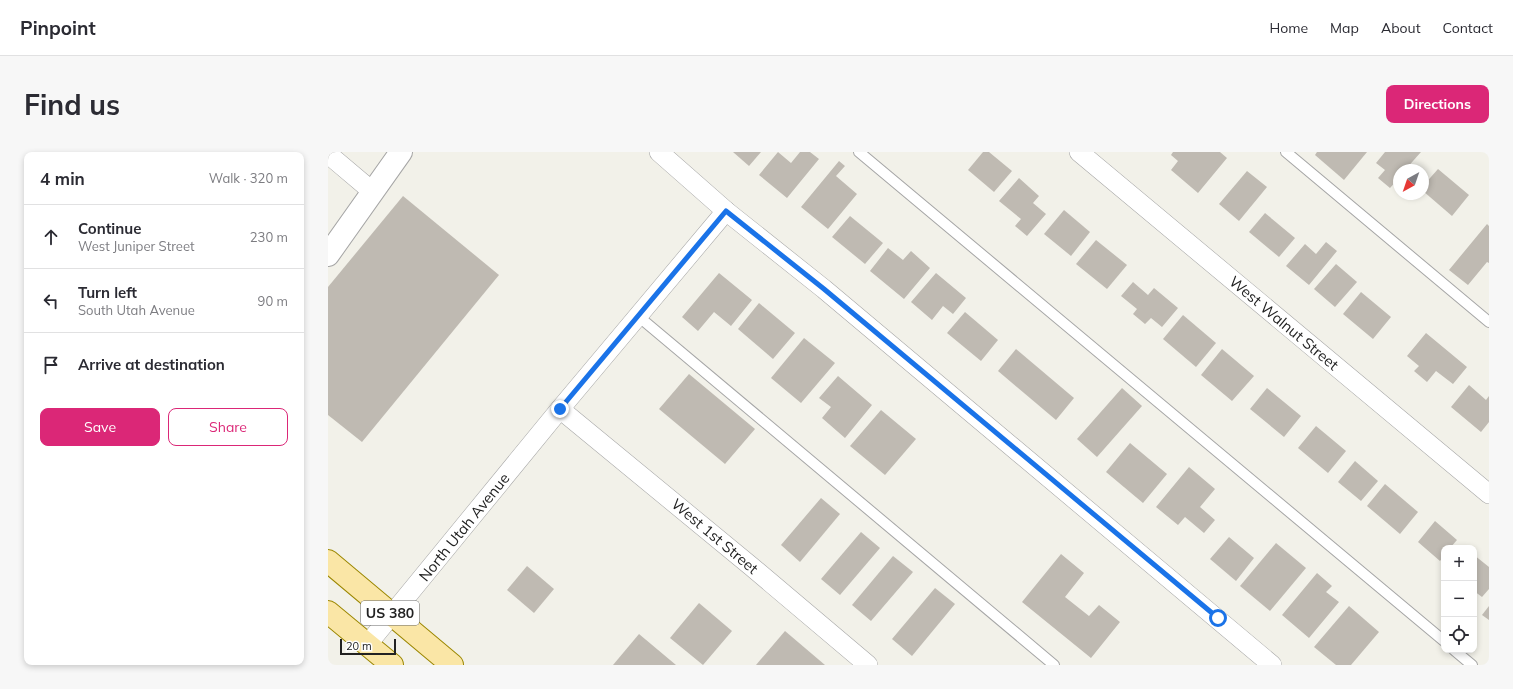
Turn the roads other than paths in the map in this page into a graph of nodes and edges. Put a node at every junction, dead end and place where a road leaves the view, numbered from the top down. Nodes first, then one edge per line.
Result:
1 (401, 152) edge
2 (659, 152) edge
3 (859, 152) edge
4 (1079, 152) edge
5 (1286, 152) edge
6 (328, 154) edge
7 (373, 192) junction
8 (726, 211) junction
9 (328, 255) edge
10 (638, 316) junction
11 (1489, 322) edge
12 (560, 409) junction
13 (1489, 494) edge
14 (328, 561) edge
15 (328, 612) edge
16 (392, 615) junction
17 (1441, 638) edge
18 (367, 644) junction
19 (1458, 653) edge
20 (392, 665) edge
21 (452, 665) edge
22 (868, 665) edge
23 (1054, 665) edge
24 (1272, 665) edge
25 (1472, 665) edge

1 - 7 street
2 - 8 street
3 - 17 lane
4 - 13 street, West Walnut Street
5 - 11 lane
6 - 7 street
7 - 9 street
8 - 10 street, North Utah Avenue
8 - 24 street
10 - 12 street, North Utah Avenue
10 - 23 lane
12 - 16 street, North Utah Avenue
12 - 22 street, West 1st Street
14 - 16 main road, US 380
15 - 18 main road
16 - 18 street, North Utah Avenue
16 - 21 main road, US 380
18 - 20 main road
19 - 25 lane

